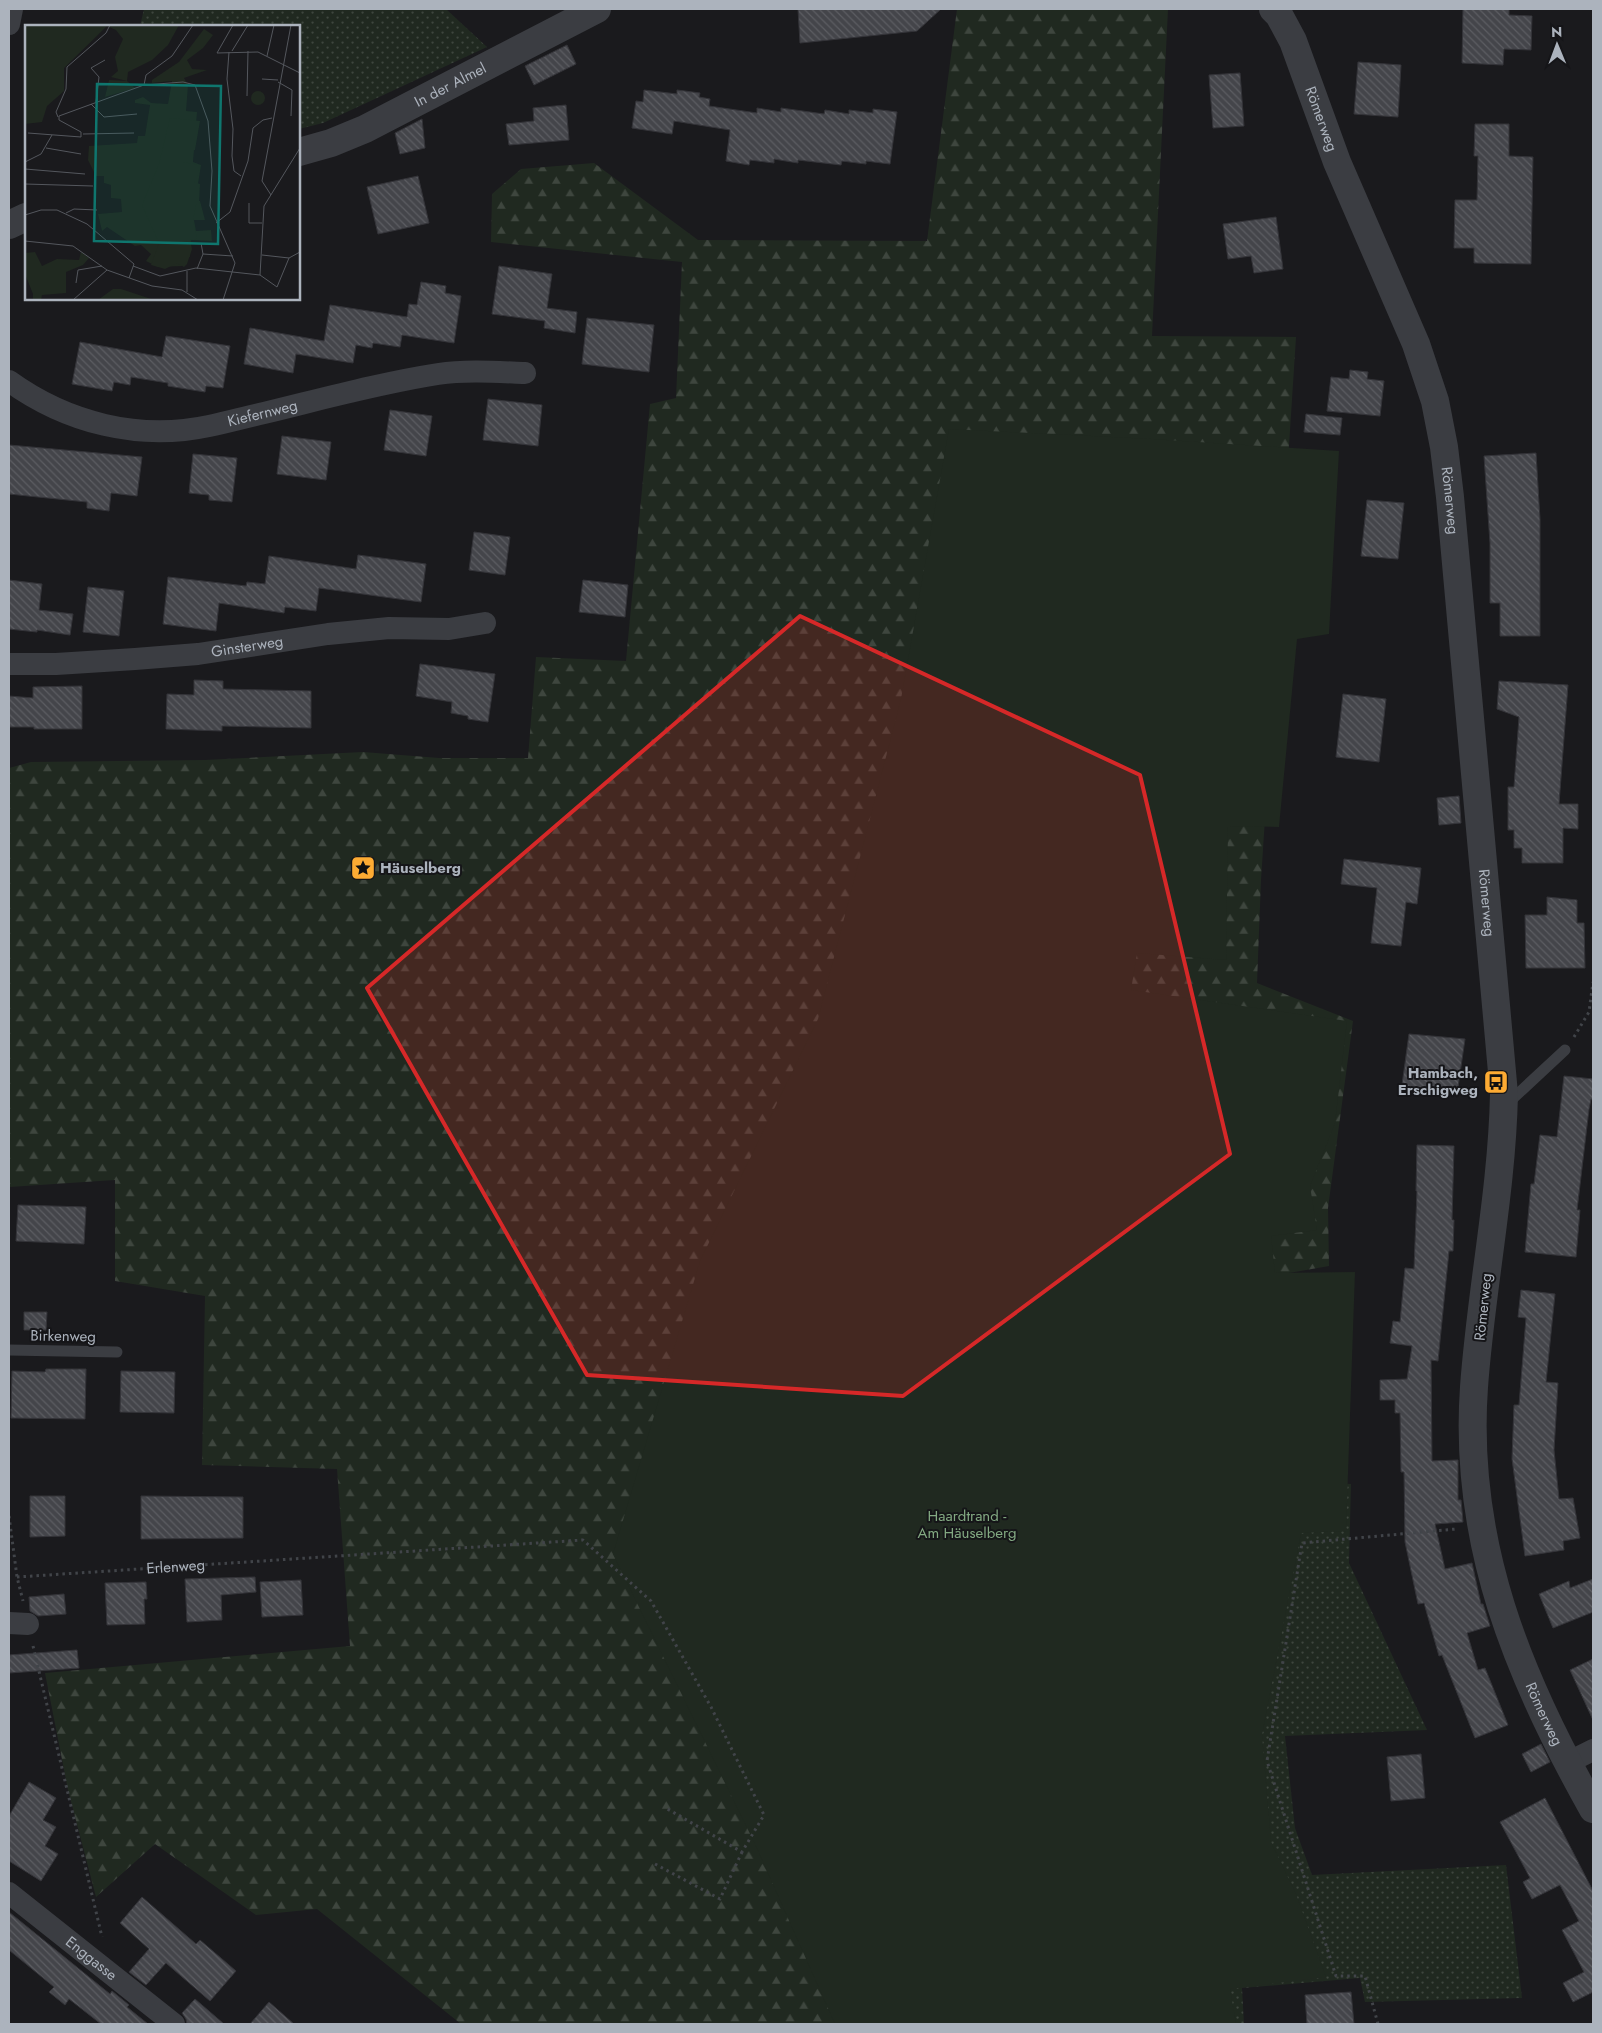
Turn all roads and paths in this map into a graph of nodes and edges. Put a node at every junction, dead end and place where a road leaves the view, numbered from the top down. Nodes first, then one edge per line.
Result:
1 (12, 9) edge
2 (598, 9) edge
3 (1273, 9) edge
4 (9, 24) edge
5 (300, 152) edge
6 (25, 217) edge
7 (9, 225) edge
8 (525, 373) dead end
9 (9, 381) edge
10 (485, 623) dead end
11 (9, 664) edge
12 (1593, 982) edge
13 (1565, 1050) joint
14 (1504, 1107) junction
15 (9, 1350) edge
16 (118, 1352) dead end
17 (9, 1516) edge
18 (1480, 1526) junction
19 (18, 1624) edge
20 (1593, 1750) edge
21 (1568, 1763) junction
22 (664, 1807) dead end
23 (1593, 1809) edge
24 (742, 1852) junction
25 (655, 1864) dead end
26 (9, 1893) edge
27 (103, 1940) dead end
28 (174, 2024) edge
29 (1378, 2024) edge

1 - 4 street
2 - 5 street, In der Almel
3 - 14 street, Römerweg
6 - 7 street
8 - 9 street, Kiefernweg
10 - 11 street, Ginsterweg
12 - 13 path
13 - 14 lane
14 - 18 street, Römerweg
15 - 16 lane, Birkenweg
17 - 24 path, Erlenweg
18 - 21 street, Römerweg
18 - 29 path
19 - 27 path
20 - 21 street
21 - 23 street, Römerweg
22 - 24 path
24 - 25 path
26 - 28 street, Enggasse

